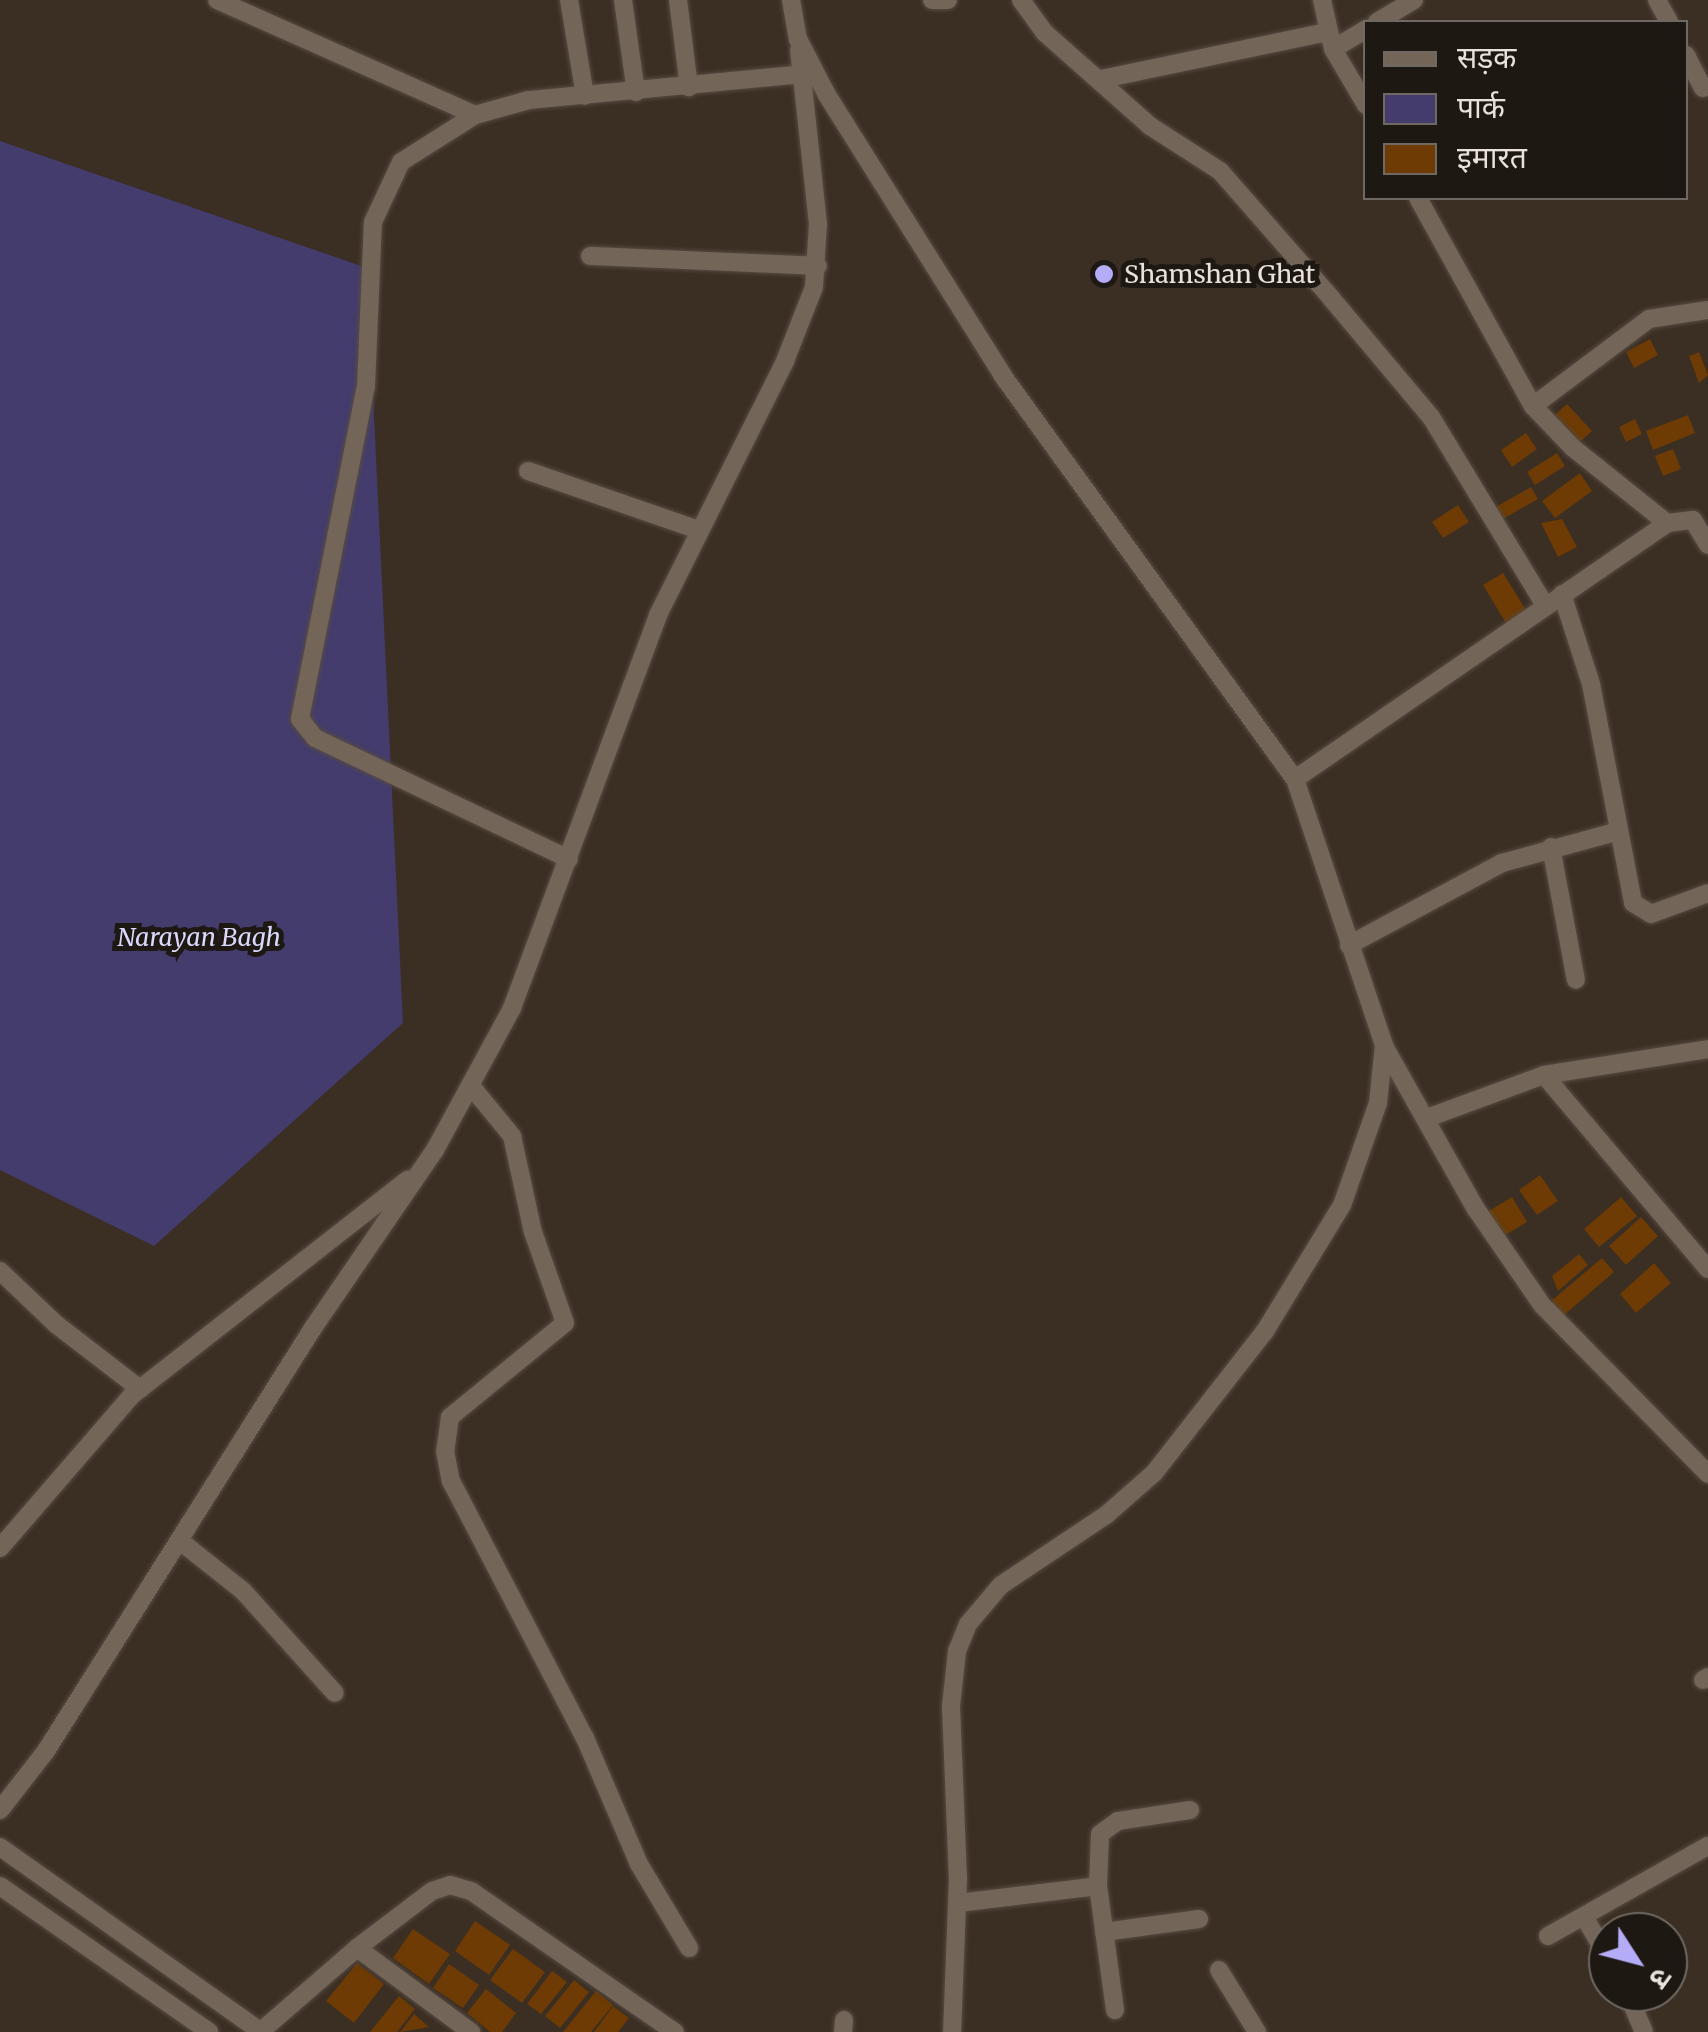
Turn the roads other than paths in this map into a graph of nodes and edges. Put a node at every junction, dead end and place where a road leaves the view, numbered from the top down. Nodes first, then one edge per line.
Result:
1 (217, 0) edge
2 (569, 0) edge
3 (623, 0) edge
4 (678, 0) edge
5 (791, 0) edge
6 (932, 0) edge
7 (948, 0) edge
8 (1021, 0) edge
9 (1322, 0) edge
10 (1414, 0) edge
11 (1380, 20) edge
12 (1363, 30) edge
13 (798, 40) junction
14 (1330, 40) junction
15 (1688, 59) edge
16 (802, 74) junction
17 (1102, 79) junction
18 (689, 87) junction
19 (1703, 88) dead end
20 (636, 92) junction
21 (585, 96) junction
22 (1363, 100) edge
23 (474, 115) junction
24 (1419, 200) edge
25 (590, 256) dead end
26 (818, 266) junction
27 (1708, 310) edge
28 (1533, 406) junction
29 (528, 471) dead end
30 (1700, 519) edge
31 (1667, 523) junction
32 (698, 530) junction
33 (1708, 545) edge
34 (1562, 594) junction
35 (1545, 605) junction
36 (1294, 779) junction
37 (1615, 832) junction
38 (1551, 847) junction
39 (569, 859) junction
40 (1708, 893) edge
41 (1349, 945) junction
42 (1576, 980) dead end
43 (1384, 1045) junction
44 (1708, 1049) edge
45 (1544, 1075) junction
46 (471, 1086) junction
47 (1428, 1118) junction
48 (420, 1170) junction
49 (1708, 1269) edge
50 (0, 1271) edge
51 (140, 1389) junction
52 (1708, 1474) edge
53 (180, 1541) junction
54 (0, 1548) edge
55 (336, 1693) dead end
56 (0, 1810) edge
57 (1190, 1810) dead end
58 (1708, 1846) edge
59 (0, 1848) edge
60 (0, 1886) edge
61 (1098, 1886) junction
62 (958, 1903) junction
63 (1585, 1918) junction
64 (1199, 1919) dead end
65 (1588, 1923) edge
66 (1104, 1932) junction
67 (1548, 1936) dead end
68 (357, 1948) junction
69 (689, 1948) dead end
70 (1219, 1970) dead end
71 (1115, 2010) dead end
72 (209, 2032) edge
73 (260, 2032) edge
74 (471, 2032) edge
75 (675, 2032) edge
76 (952, 2032) edge
77 (1257, 2032) edge

1 - 23 street
2 - 21 street
3 - 20 street
4 - 18 street
5 - 13 street
6 - 7 street
8 - 17 street
9 - 14 street
10 - 11 street
12 - 14 street
13 - 16 street
13 - 36 street
14 - 17 street
14 - 22 street
15 - 19 street
16 - 18 street
16 - 26 street
17 - 35 street
18 - 20 street
20 - 21 street
21 - 23 street
23 - 39 street
24 - 28 street
25 - 26 street
26 - 32 street
27 - 28 street
28 - 31 street
29 - 32 street
30 - 31 street
30 - 33 street
31 - 34 street
32 - 39 street
34 - 35 street
34 - 37 street
35 - 36 street
36 - 41 street
37 - 38 street
37 - 40 street
38 - 41 street
38 - 42 street
39 - 46 street
41 - 43 street
43 - 47 street
43 - 62 street
44 - 45 street
45 - 47 street
45 - 49 street
46 - 48 street
46 - 69 street
47 - 52 street
48 - 51 street
48 - 53 street
50 - 51 street
51 - 54 street
53 - 55 street
53 - 56 street
57 - 61 street
58 - 63 street
59 - 73 street
60 - 72 street
61 - 62 street
61 - 66 street
62 - 76 street
63 - 65 street
63 - 67 street
64 - 66 street
66 - 71 street
68 - 73 street
68 - 74 street
68 - 75 street
70 - 77 street

